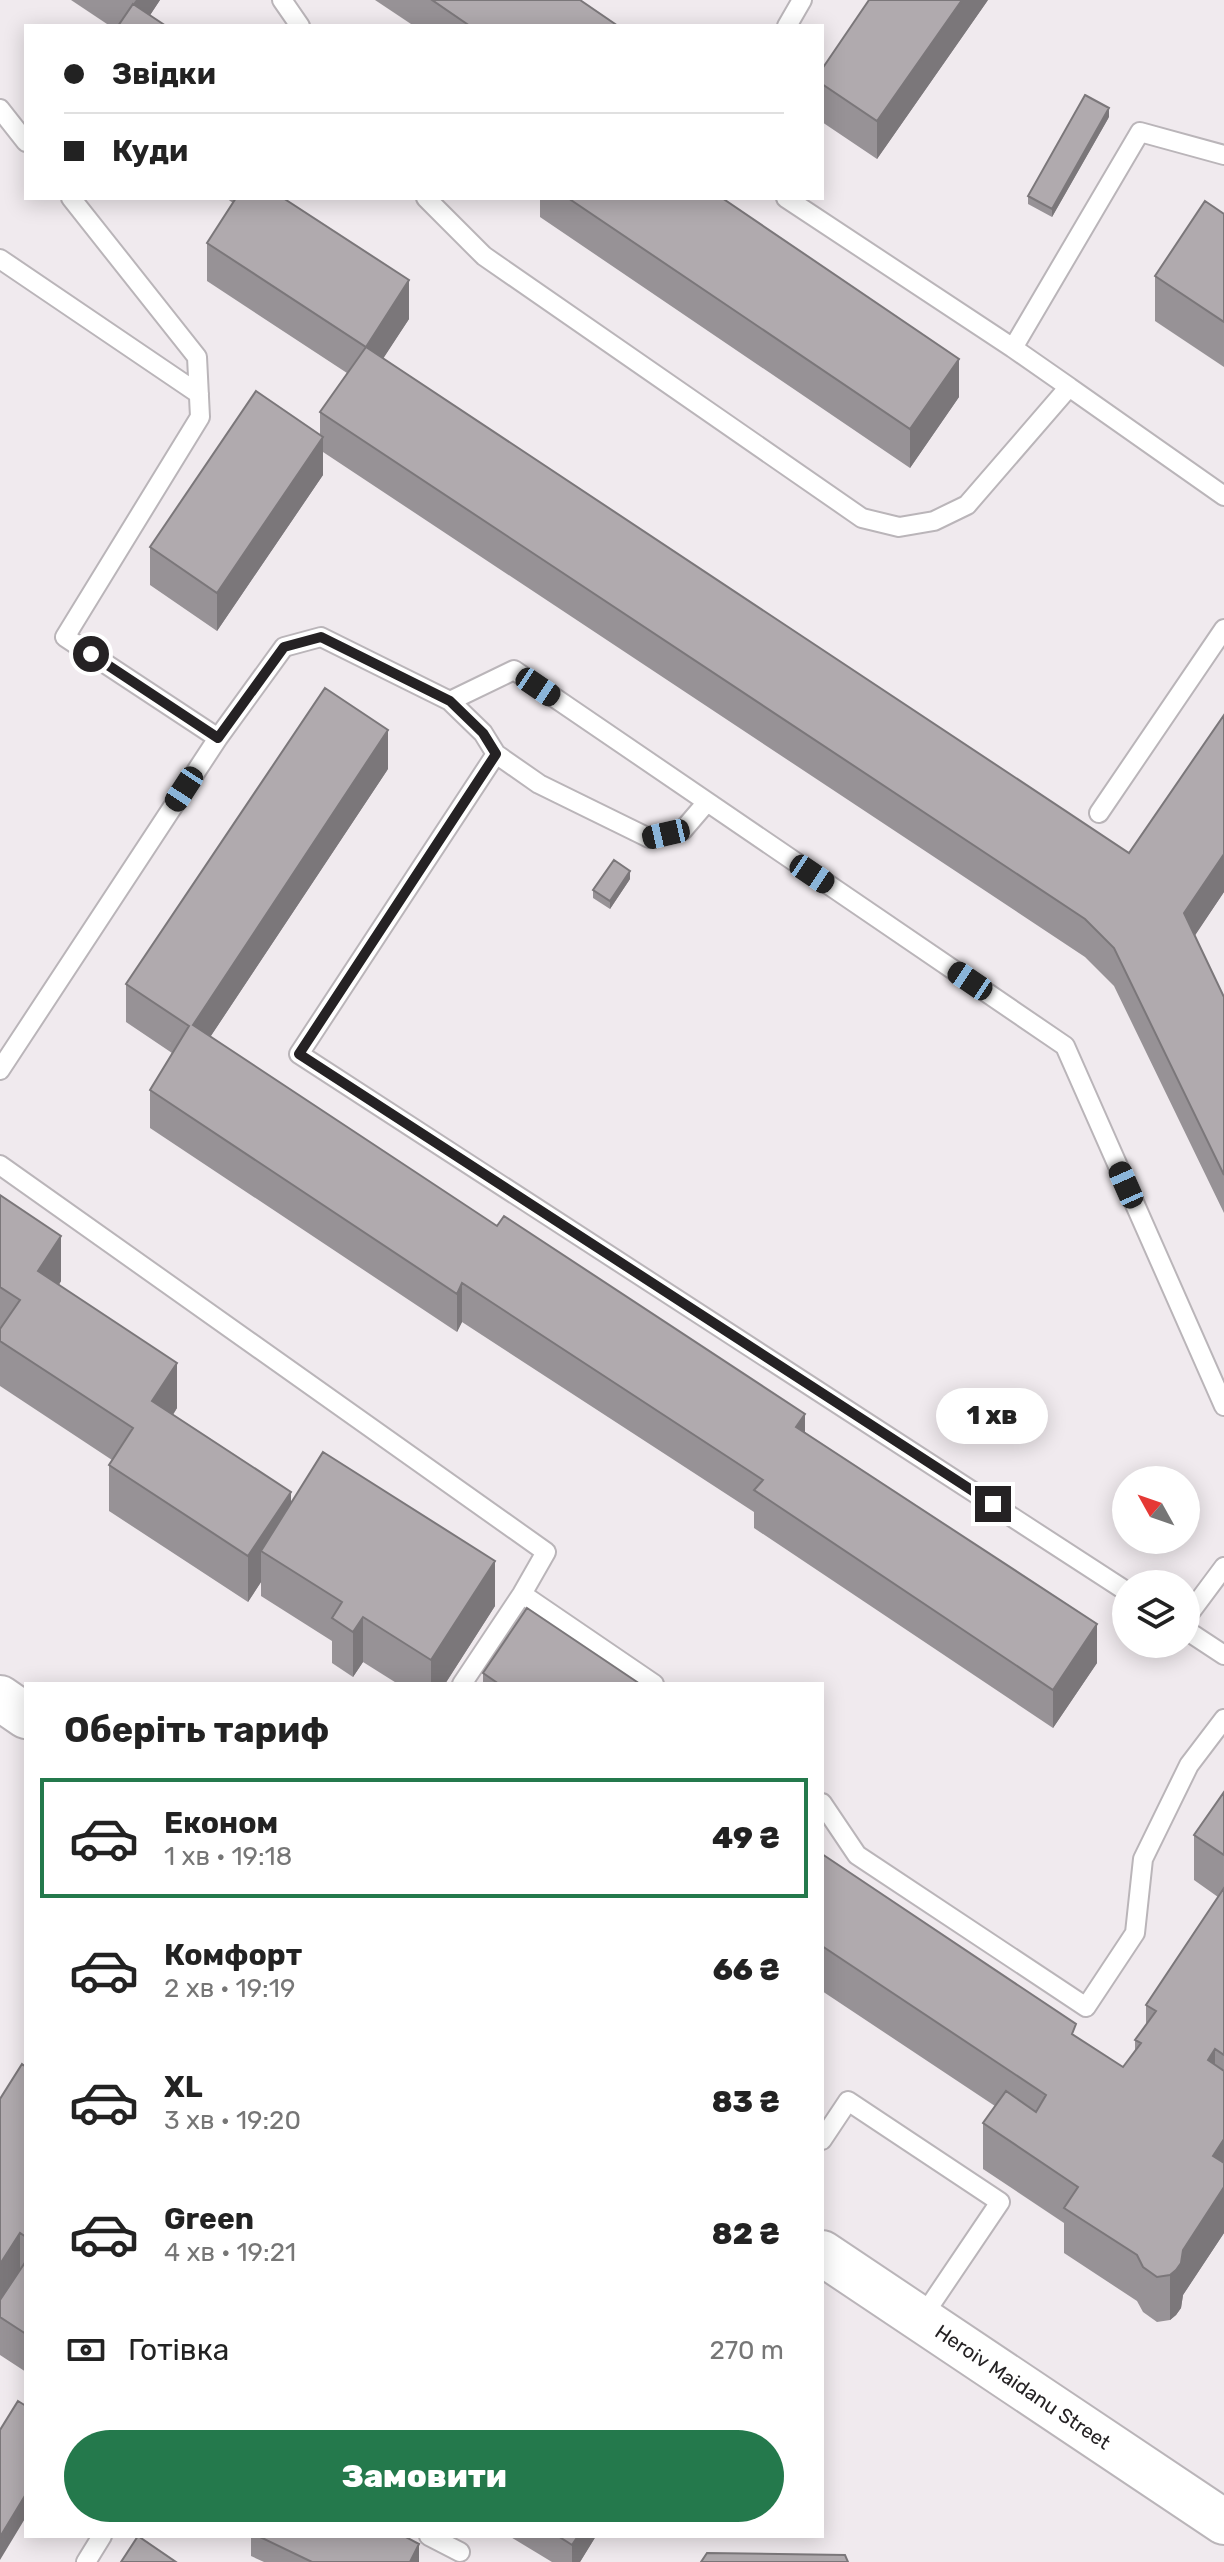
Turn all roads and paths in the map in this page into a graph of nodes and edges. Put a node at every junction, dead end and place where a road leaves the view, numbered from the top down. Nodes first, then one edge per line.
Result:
1 (282, 0) edge
2 (802, 0) edge
3 (299, 24) edge
4 (788, 24) edge
5 (0, 109) edge
6 (24, 139) edge
7 (1224, 155) edge
8 (73, 200) edge
9 (428, 200) edge
10 (789, 200) edge
11 (0, 259) edge
12 (1013, 348) junction
13 (1069, 387) junction
14 (199, 394) junction
15 (1224, 496) edge
16 (1224, 629) edge
17 (450, 701) junction
18 (218, 738) junction
19 (496, 754) junction
20 (707, 802) junction
21 (1099, 813) dead end
22 (0, 1070) edge
23 (0, 1165) edge
24 (1224, 1406) edge
25 (1224, 1567) edge
26 (1112, 1582) edge
27 (522, 1594) junction
28 (1200, 1599) edge
29 (1200, 1639) edge
30 (1224, 1655) edge
31 (463, 1682) edge
32 (651, 1682) edge
33 (0, 1698) edge
34 (24, 1715) edge
35 (1224, 1719) edge
36 (824, 1806) edge
37 (824, 2137) edge
38 (824, 2254) edge
39 (921, 2319) junction
40 (1224, 2522) edge
41 (101, 2538) edge
42 (433, 2538) edge
43 (460, 2552) dead end
44 (86, 2562) edge

1 - 3 lane
2 - 4 lane
5 - 6 lane
7 - 12 lane
8 - 14 lane
9 - 13 lane
10 - 12 lane
11 - 14 lane
12 - 13 lane
13 - 15 lane
14 - 18 lane
16 - 21 lane
17 - 18 lane
17 - 19 lane
17 - 20 lane
18 - 22 lane
19 - 20 lane
19 - 26 lane
20 - 24 lane
23 - 27 lane
25 - 28 lane
27 - 31 lane
27 - 32 lane
29 - 30 lane
33 - 34 main road
35 - 36 lane
37 - 39 lane
38 - 39 main road, Heroiv Maidanu Street
39 - 40 main road, Heroiv Maidanu Street
41 - 44 lane
42 - 43 lane

